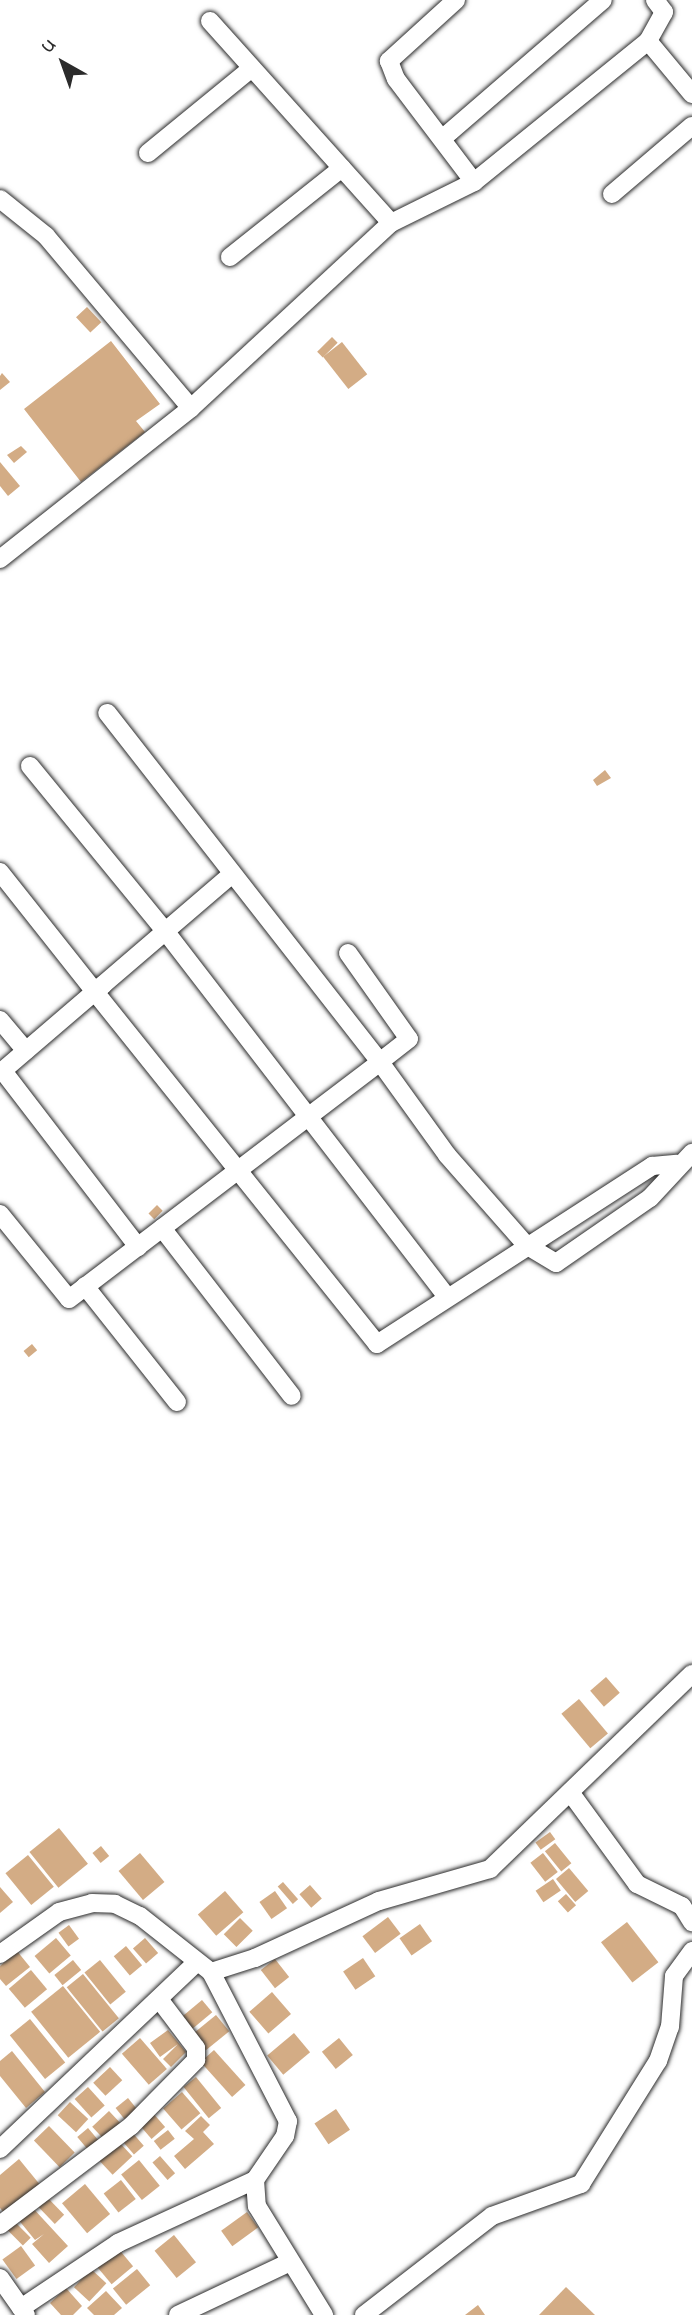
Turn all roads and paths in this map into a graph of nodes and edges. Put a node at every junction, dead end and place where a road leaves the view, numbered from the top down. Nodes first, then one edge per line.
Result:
1 (456, 0) edge
2 (603, 0) edge
3 (655, 0) edge
4 (210, 21) dead end
5 (648, 41) junction
6 (252, 68) junction
7 (692, 94) edge
8 (692, 126) edge
9 (443, 138) junction
10 (148, 153) dead end
11 (342, 168) junction
12 (474, 181) junction
13 (612, 194) dead end
14 (0, 199) edge
15 (391, 223) junction
16 (230, 257) dead end
17 (191, 408) junction
18 (0, 559) edge
19 (107, 713) dead end
20 (30, 766) dead end
21 (0, 872) edge
22 (232, 875) junction
23 (166, 932) junction
24 (348, 953) dead end
25 (95, 992) junction
26 (0, 1020) edge
27 (26, 1051) junction
28 (380, 1062) junction
29 (2, 1072) edge
30 (307, 1118) junction
31 (692, 1153) edge
32 (677, 1164) junction
33 (235, 1172) junction
34 (0, 1214) edge
35 (160, 1229) junction
36 (526, 1245) junction
37 (138, 1247) junction
38 (85, 1286) junction
39 (447, 1297) junction
40 (292, 1396) dead end
41 (177, 1402) dead end
42 (692, 1674) edge
43 (570, 1792) junction
44 (692, 1922) edge
45 (692, 1951) edge
46 (0, 1954) edge
47 (203, 1967) junction
48 (159, 1999) junction
49 (0, 2148) edge
50 (255, 2180) junction
51 (0, 2225) edge
52 (290, 2262) junction
53 (0, 2278) edge
54 (24, 2311) edge
55 (178, 2315) edge
56 (324, 2315) edge
57 (364, 2315) edge

1 - 9 street
2 - 9 street
3 - 5 street
4 - 6 street
5 - 7 street
5 - 12 street
6 - 10 street
6 - 11 street
8 - 13 street
9 - 12 street
11 - 15 street
11 - 16 street
12 - 15 street
14 - 17 street
15 - 17 street
17 - 18 street
19 - 22 street
20 - 23 street
21 - 25 street
22 - 23 street
22 - 28 street
23 - 25 street
23 - 30 street
24 - 28 street
25 - 27 street
25 - 33 street
26 - 27 street
27 - 29 street
28 - 30 street
28 - 36 street
29 - 37 street
30 - 33 street
30 - 39 street
31 - 32 street
32 - 36 street
32 - 36 street
33 - 35 street
33 - 39 street
34 - 38 street
35 - 37 street
35 - 40 street
36 - 39 street
37 - 38 street
38 - 41 street
42 - 43 street
43 - 44 street
43 - 47 street
45 - 57 street
46 - 47 street
47 - 48 street
47 - 50 street
48 - 49 street
48 - 51 street
50 - 52 street
50 - 54 street
52 - 55 street
52 - 56 street
53 - 54 street

